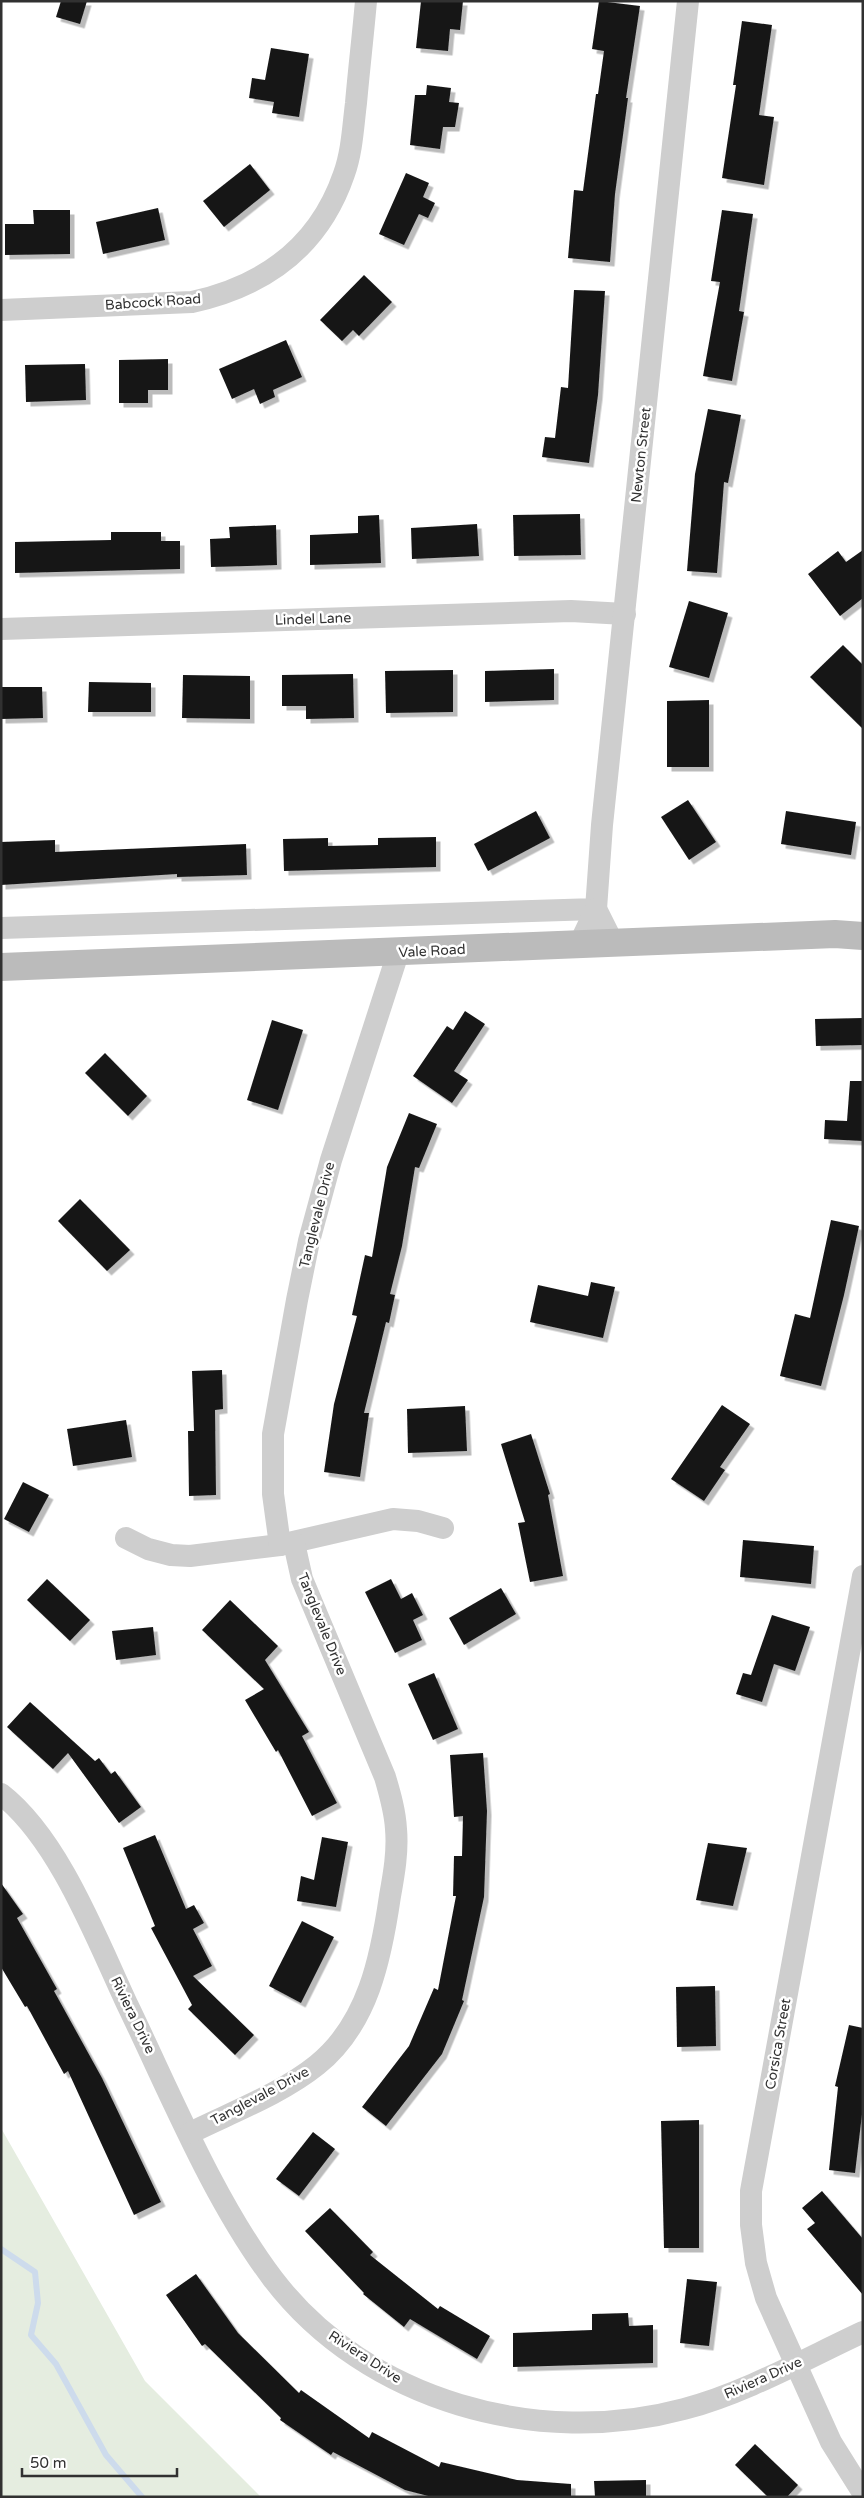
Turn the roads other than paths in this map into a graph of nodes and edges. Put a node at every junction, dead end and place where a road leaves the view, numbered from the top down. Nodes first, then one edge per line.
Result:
1 (366, 1) edge
2 (688, 1) edge
3 (1, 310) edge
4 (625, 614) junction
5 (1, 629) edge
6 (596, 909) junction
7 (1, 928) edge
8 (863, 936) edge
9 (614, 943) junction
10 (579, 945) junction
11 (398, 953) junction
12 (1, 967) edge
13 (444, 1528) dead end
14 (126, 1538) dead end
15 (287, 1544) junction
16 (863, 1576) edge
17 (1, 1794) edge
18 (190, 2133) junction
19 (863, 2332) edge
20 (795, 2363) junction
21 (863, 2493) edge

1 - 3 street, Babcock Road
2 - 4 street, Newton Street
4 - 5 street, Lindel Lane
4 - 6 street, Newton Street
6 - 7 street
6 - 9 street
6 - 10 street, Newton Street
8 - 9 main road, Vale Road
9 - 10 main road, Vale Road
10 - 11 main road, Vale Road
11 - 12 main road, Vale Road
11 - 15 street, Tanglevale Drive
13 - 15 street
14 - 15 street
15 - 18 street, Tanglevale Drive
16 - 20 street, Corsica Street
17 - 18 street, Riviera Drive
18 - 20 street, Riviera Drive
19 - 20 street, Riviera Drive
20 - 21 street, Corsica Street

